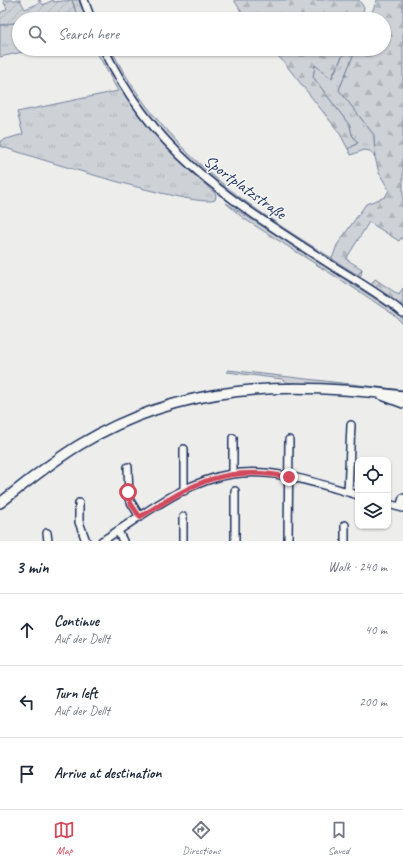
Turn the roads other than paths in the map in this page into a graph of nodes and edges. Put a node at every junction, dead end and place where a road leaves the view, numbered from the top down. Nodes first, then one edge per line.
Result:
1 (84, 0) edge
2 (88, 12) edge
3 (108, 56) edge
4 (403, 313) edge
5 (371, 393) junction
6 (403, 396) edge
7 (403, 404) edge
8 (351, 425) dead end
9 (233, 438) dead end
10 (289, 440) dead end
11 (184, 449) dead end
12 (128, 467) dead end
13 (233, 474) junction
14 (289, 477) junction
15 (184, 491) junction
16 (235, 491) dead end
17 (348, 492) junction
18 (355, 494) edge
19 (403, 498) edge
20 (0, 503) edge
21 (79, 503) dead end
22 (391, 505) edge
23 (401, 508) edge
24 (140, 517) junction
25 (183, 517) dead end
26 (345, 525) dead end
27 (118, 531) junction
28 (47, 533) dead end
29 (48, 541) edge
30 (86, 541) edge
31 (102, 541) edge
32 (123, 541) edge
33 (183, 541) edge
34 (235, 541) edge
35 (288, 541) edge
36 (345, 541) edge

1 - 2 street
3 - 4 street, Sportplatzstraße
5 - 6 main road
5 - 7 street
5 - 20 main road
8 - 17 street
9 - 13 street
10 - 14 street
11 - 15 street
12 - 24 street
13 - 14 street
13 - 15 street
14 - 17 street
14 - 35 street
15 - 24 street
16 - 34 street
17 - 18 street
19 - 23 street
21 - 30 street
22 - 23 street
24 - 27 street
25 - 33 street
26 - 36 street
27 - 31 street
27 - 32 street
28 - 29 street

